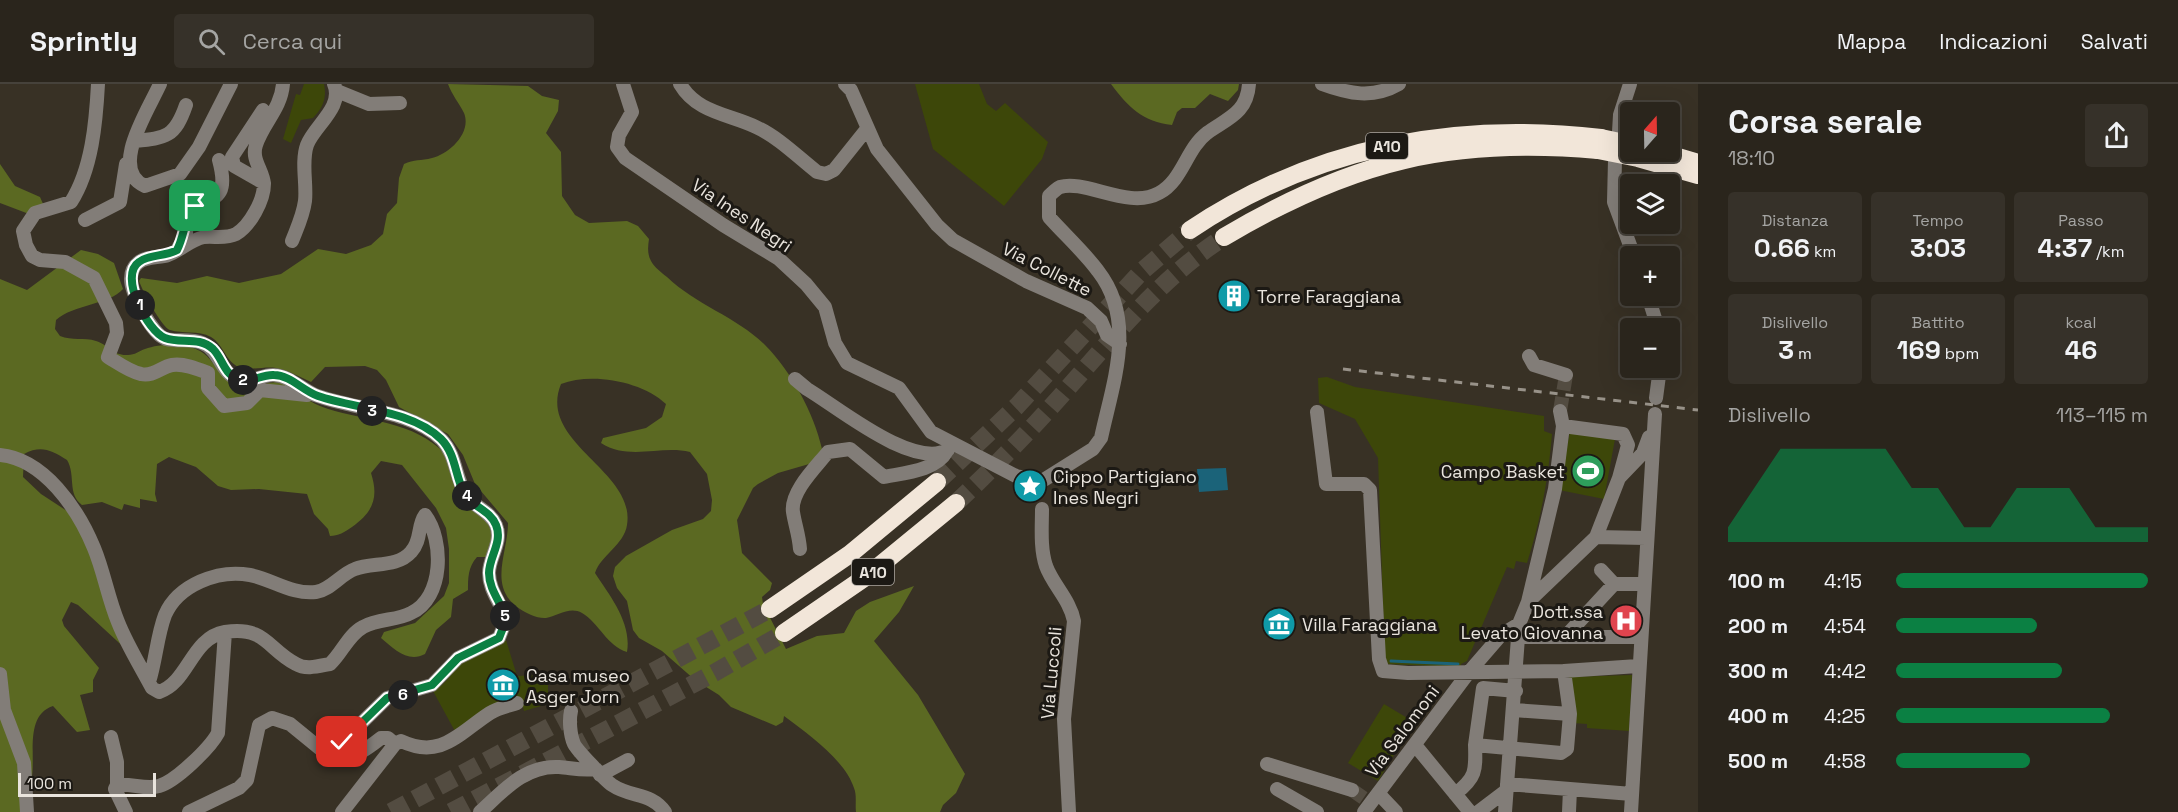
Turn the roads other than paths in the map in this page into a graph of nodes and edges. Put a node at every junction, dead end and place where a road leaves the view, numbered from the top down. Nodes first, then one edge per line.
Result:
1 (98, 84) edge
2 (160, 84) edge
3 (231, 84) edge
4 (283, 84) edge
5 (623, 84) edge
6 (680, 84) edge
7 (845, 84) edge
8 (1249, 84) edge
9 (1322, 84) edge
10 (1399, 84) edge
11 (1630, 84) edge
12 (1637, 84) edge
13 (335, 87) edge
14 (1624, 102) edge
15 (1632, 102) edge
16 (400, 103) dead end
17 (186, 105) dead end
18 (263, 110) dead end
19 (377, 115) dead end
20 (141, 121) junction
21 (866, 130) junction
22 (1620, 135) edge
23 (135, 141) junction
24 (1599, 144) junction
25 (1680, 158) edge
26 (219, 160) dead end
27 (1615, 160) dead end
28 (1698, 163) edge
29 (1698, 175) edge
30 (264, 183) junction
31 (247, 213) dead end
32 (85, 220) dead end
33 (1190, 230) tunnel mouth
34 (223, 237) junction
35 (1224, 237) tunnel mouth
36 (292, 241) dead end
37 (1630, 246) edge
38 (177, 250) junction
39 (1120, 344) junction
40 (1529, 356) dead end
41 (1566, 375) dead end
42 (1659, 378) edge
43 (795, 379) dead end
44 (321, 397) junction
45 (1656, 398) dead end
46 (1560, 411) tunnel mouth
47 (1317, 412) dead end
48 (1563, 426) junction
49 (949, 447) junction
50 (0, 455) edge
51 (1634, 461) junction
52 (1651, 464) junction
53 (1619, 478) junction
54 (937, 482) tunnel mouth
55 (956, 504) tunnel mouth
56 (1042, 508) dead end
57 (1596, 537) junction
58 (1646, 538) junction
59 (800, 549) dead end
60 (1601, 570) dead end
61 (1614, 584) junction
62 (1643, 584) junction
63 (1528, 602) junction
64 (770, 609) tunnel mouth
65 (1578, 623) junction
66 (1519, 630) junction
67 (225, 632) junction
68 (784, 633) tunnel mouth
69 (1565, 637) junction
70 (1585, 637) junction
71 (1640, 637) junction
72 (1638, 666) junction
73 (1517, 671) junction
74 (1564, 671) junction
75 (1465, 672) junction
76 (0, 674) edge
77 (149, 682) junction
78 (1516, 691) junction
79 (517, 703) dead end
80 (1514, 710) junction
81 (571, 711) dead end
82 (1570, 714) junction
83 (111, 736) dead end
84 (395, 744) junction
85 (1415, 745) junction
86 (1475, 745) junction
87 (1512, 749) junction
88 (324, 754) junction
89 (628, 760) dead end
90 (1267, 764) dead end
91 (598, 772) junction
92 (117, 785) junction
93 (1507, 787) junction
94 (1277, 789) dead end
95 (1570, 789) junction
96 (1352, 790) tunnel mouth
97 (1378, 793) junction
98 (1632, 794) junction
99 (1463, 803) edge
100 (27, 812) edge
101 (126, 812) edge
102 (189, 812) edge
103 (342, 812) edge
104 (480, 812) edge
105 (665, 812) edge
106 (1069, 812) edge
107 (1317, 812) edge
108 (1364, 812) edge
109 (1396, 812) edge
110 (1452, 812) edge
111 (1478, 812) edge
112 (1505, 812) edge
113 (1569, 812) edge
114 (1631, 812) edge

1 - 44 street
2 - 20 street
3 - 23 street
4 - 30 street
5 - 49 street, Via Ines Negri
6 - 21 street
7 - 21 street, Via Collette
8 - 39 street
9 - 10 street
11 - 14 street
12 - 15 street
13 - 16 street
13 - 19 street
13 - 36 street
17 - 23 street
18 - 30 street
20 - 23 street
20 - 32 street
21 - 39 street, Via Collette
22 - 24 highway, A10, bridge
24 - 29 highway, A10, bridge
24 - 33 highway, A10
24 - 35 highway, A10
25 - 28 highway
26 - 38 street
27 - 37 street
30 - 34 street
31 - 34 street
34 - 38 street
38 - 44 street
39 - 49 street, Via Ines Negri
40 - 41 street
42 - 45 street
43 - 49 street
44 - 88 street
46 - 48 street
47 - 75 street
48 - 53 street
48 - 63 street
49 - 59 street
50 - 77 street
51 - 52 street
51 - 52 street
51 - 53 street
52 - 53 street
52 - 58 street
53 - 57 street
54 - 64 highway, A10
55 - 68 highway, A10
56 - 106 street, Via Luccoli
57 - 58 street
57 - 63 street
58 - 62 street
60 - 61 street
61 - 62 street
61 - 65 street
62 - 71 street
63 - 66 street
65 - 69 street
65 - 70 street
66 - 69 street
66 - 73 street
66 - 75 street, Via Salomoni
67 - 77 street
67 - 77 street
67 - 92 street
69 - 70 street
70 - 71 street
71 - 72 street
72 - 74 street
72 - 98 street
73 - 74 street
73 - 75 street
73 - 78 street
74 - 82 street
75 - 85 street, Via Salomoni
76 - 100 street
78 - 80 street
78 - 86 street
79 - 84 street
80 - 82 street
80 - 87 street
81 - 91 street
82 - 87 street
83 - 92 street
84 - 88 street
84 - 103 street
85 - 97 street, Via Salomoni
85 - 99 street
86 - 87 street
86 - 99 street
87 - 93 street
88 - 102 street
89 - 91 street
90 - 96 street
91 - 104 street
91 - 105 street
92 - 101 street
93 - 95 street
93 - 111 street
93 - 112 street
94 - 107 street
95 - 98 street
95 - 113 street
97 - 108 street, Via Salomoni
97 - 109 street
98 - 114 street
99 - 110 street

